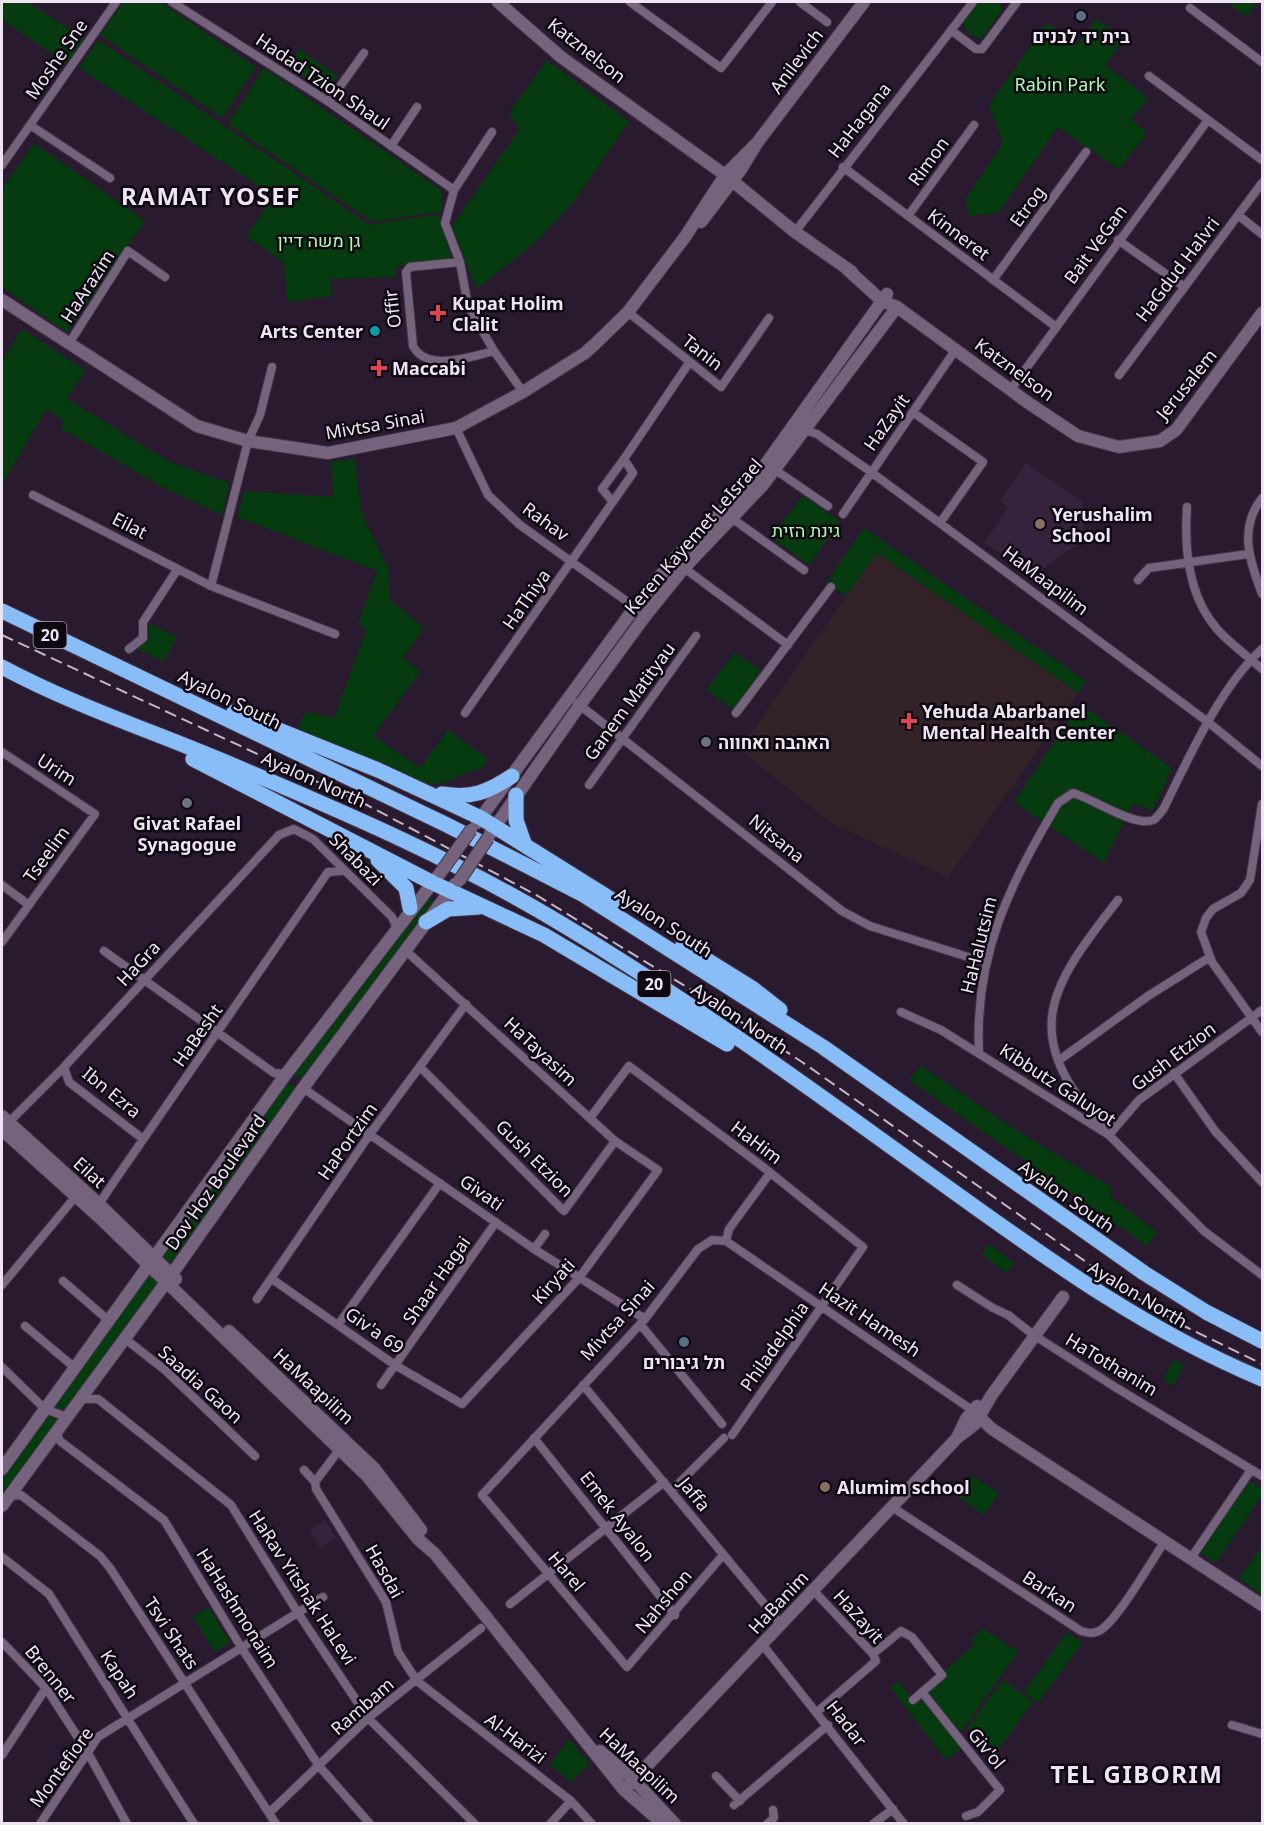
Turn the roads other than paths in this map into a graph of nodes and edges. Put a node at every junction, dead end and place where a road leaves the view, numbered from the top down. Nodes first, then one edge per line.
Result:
1 (116, 2) edge
2 (172, 2) edge
3 (498, 2) edge
4 (630, 2) edge
5 (772, 2) edge
6 (800, 2) edge
7 (864, 2) edge
8 (973, 2) edge
9 (1017, 2) edge
10 (1190, 8) dead end
11 (827, 22) dead end
12 (951, 30) junction
13 (364, 52) dead end
14 (1263, 62) edge
15 (1149, 76) dead end
16 (329, 102) junction
17 (417, 107) dead end
18 (1208, 120) junction
19 (30, 125) junction
20 (974, 125) dead end
21 (492, 132) dead end
22 (391, 146) junction
23 (1086, 152) dead end
24 (1263, 160) edge
25 (2, 165) edge
26 (843, 166) junction
27 (110, 178) dead end
28 (726, 181) junction
29 (1263, 183) edge
30 (454, 190) junction
31 (1238, 215) junction
32 (908, 216) junction
33 (795, 232) junction
34 (1263, 234) edge
35 (1118, 240) junction
36 (460, 262) junction
37 (847, 269) junction
38 (165, 277) dead end
39 (993, 280) junction
40 (864, 285) junction
41 (1183, 286) junction
42 (885, 298) junction
43 (2, 300) edge
44 (897, 307) junction
45 (628, 312) junction
46 (1263, 313) edge
47 (769, 318) dead end
48 (869, 320) junction
49 (1055, 327) junction
50 (68, 345) junction
51 (956, 349) junction
52 (494, 351) junction
53 (689, 363) junction
54 (272, 367) dead end
55 (1119, 375) dead end
56 (1011, 389) junction
57 (523, 392) junction
58 (914, 413) junction
59 (456, 428) junction
60 (805, 429) junction
61 (248, 441) junction
62 (1119, 447) joint
63 (624, 459) junction
64 (774, 470) junction
65 (871, 472) junction
66 (33, 495) dead end
67 (1263, 498) edge
68 (612, 502) junction
69 (828, 506) dead end
70 (1187, 507) dead end
71 (843, 514) dead end
72 (733, 519) junction
73 (940, 523) junction
74 (1248, 554) junction
75 (673, 560) junction
76 (572, 561) junction
77 (1187, 561) junction
78 (684, 568) junction
79 (177, 570) junction
80 (804, 570) dead end
81 (1138, 580) dead end
82 (212, 586) junction
83 (831, 587) dead end
84 (1263, 594) edge
85 (635, 607) junction
86 (2, 611) edge
87 (646, 615) junction
88 (335, 634) dead end
89 (696, 636) dead end
90 (788, 645) junction
91 (129, 649) dead end
92 (1263, 649) edge
93 (99, 658) junction
94 (1251, 659) junction
95 (2, 667) edge
96 (1263, 669) edge
97 (574, 701) junction
98 (77, 704) junction
99 (465, 713) dead end
100 (736, 713) dead end
101 (1208, 722) junction
102 (623, 738) junction
103 (2, 752) edge
104 (1263, 766) edge
105 (512, 776) junction
106 (589, 785) dead end
107 (425, 791) junction
108 (516, 795) junction
109 (1263, 804) edge
110 (95, 814) joint
111 (476, 824) junction
112 (294, 829) joint
113 (492, 832) junction
114 (524, 843) junction
115 (363, 846) junction
116 (332, 858) junction
117 (343, 871) junction
118 (328, 872) junction
119 (436, 877) junction
120 (2, 885) edge
121 (454, 886) junction
122 (1118, 900) dead end
123 (29, 905) junction
124 (488, 908) junction
125 (401, 917) junction
126 (426, 922) junction
127 (2, 942) edge
128 (405, 950) junction
129 (104, 951) dead end
130 (1210, 957) junction
131 (987, 963) junction
132 (145, 980) junction
133 (466, 1004) junction
134 (1263, 1010) edge
135 (902, 1012) dead end
136 (1251, 1018) junction
137 (1263, 1032) edge
138 (219, 1033) junction
139 (823, 1047) junction
140 (979, 1053) junction
141 (1058, 1061) junction
142 (64, 1067) junction
143 (421, 1068) junction
144 (1174, 1073) junction
145 (314, 1075) junction
146 (279, 1077) junction
147 (303, 1088) junction
148 (833, 1105) junction
149 (590, 1118) junction
150 (3, 1123) edge
151 (370, 1134) junction
152 (1109, 1135) junction
153 (143, 1138) junction
154 (615, 1141) junction
155 (658, 1170) joint
156 (770, 1173) junction
157 (75, 1182) junction
158 (1263, 1182) edge
159 (440, 1183) junction
160 (76, 1197) junction
161 (99, 1203) junction
162 (100, 1218) junction
163 (496, 1222) junction
164 (545, 1234) dead end
165 (726, 1241) junction
166 (863, 1246) joint
167 (534, 1249) junction
168 (151, 1260) junction
169 (1263, 1275) edge
170 (169, 1278) junction
171 (579, 1278) junction
172 (272, 1279) junction
173 (63, 1281) dead end
174 (2, 1285) edge
175 (957, 1286) dead end
176 (154, 1297) junction
177 (1063, 1297) dead end
178 (185, 1299) junction
179 (257, 1299) dead end
180 (821, 1307) junction
181 (108, 1320) junction
182 (642, 1322) junction
183 (338, 1325) junction
184 (25, 1326) dead end
185 (1035, 1336) junction
186 (124, 1338) junction
187 (1263, 1341) edge
188 (395, 1365) junction
189 (2, 1367) edge
190 (74, 1367) junction
191 (1263, 1379) edge
192 (381, 1385) dead end
193 (583, 1385) junction
194 (80, 1399) junction
195 (462, 1404) joint
196 (45, 1409) junction
197 (67, 1417) junction
198 (973, 1417) junction
199 (722, 1424) dead end
200 (56, 1432) junction
201 (534, 1437) junction
202 (343, 1444) junction
203 (255, 1456) dead end
204 (2, 1466) edge
205 (304, 1470) dead end
206 (1251, 1470) junction
207 (1263, 1476) edge
208 (315, 1482) junction
209 (664, 1482) junction
210 (671, 1491) junction
211 (482, 1495) joint
212 (5, 1501) edge
213 (892, 1507) junction
214 (606, 1527) junction
215 (1165, 1541) junction
216 (723, 1555) junction
217 (2, 1557) edge
218 (1191, 1558) junction
219 (547, 1574) junction
220 (813, 1590) junction
221 (323, 1597) dead end
222 (510, 1604) dead end
223 (1263, 1605) edge
224 (298, 1613) junction
225 (675, 1615) junction
226 (781, 1624) junction
227 (481, 1628) dead end
228 (2, 1642) edge
229 (762, 1644) junction
230 (241, 1647) junction
231 (874, 1658) junction
232 (627, 1667) joint
233 (417, 1681) junction
234 (185, 1682) junction
235 (46, 1688) junction
236 (922, 1692) junction
237 (913, 1700) dead end
238 (818, 1712) junction
239 (129, 1718) junction
240 (368, 1718) junction
241 (828, 1725) junction
242 (1232, 1725) dead end
243 (579, 1733) junction
244 (1263, 1734) edge
245 (88, 1753) junction
246 (2, 1755) edge
247 (320, 1766) junction
248 (716, 1776) dead end
249 (634, 1780) junction
250 (624, 1790) junction
251 (571, 1801) junction
252 (892, 1809) junction
253 (773, 1810) dead end
254 (269, 1813) junction
255 (966, 1816) dead end
256 (40, 1824) edge
257 (127, 1824) edge
258 (194, 1824) edge
259 (276, 1824) edge
260 (370, 1824) edge
261 (475, 1824) edge
262 (550, 1824) edge
263 (592, 1824) edge
264 (663, 1824) edge
265 (675, 1824) edge
266 (767, 1824) edge
267 (873, 1824) edge
268 (904, 1824) edge

1 - 19 street, Moshe Sne
2 - 16 street, Hadad Tzion Shaul
3 - 28 street, Katznelson
4 - 5 street
6 - 11 street
7 - 28 street, Anilevich
8 - 12 street, HaHagana
9 - 12 street
10 - 14 street
12 - 26 street, HaHagana
13 - 16 street
15 - 18 street
16 - 22 street, Hadad Tzion Shaul
17 - 22 street
18 - 24 street
18 - 35 street, Bait VeGan
19 - 25 street, Moshe Sne
19 - 27 street
20 - 32 street, Rimon
21 - 30 street
22 - 30 street, Hadad Tzion Shaul
23 - 39 street, Etrog
26 - 32 street, Kinneret
26 - 33 street, HaHagana
28 - 33 street, Katznelson
28 - 45 street, Mivtsa Sinai
29 - 31 street, HaGdud HaIvri
30 - 36 street
31 - 34 street
31 - 41 street, HaGdud HaIvri
32 - 39 street, Kinneret
33 - 37 street, Katznelson
35 - 41 street
35 - 49 street, Bait VeGan
36 - 52 street
36 - 52 street, Offir
37 - 40 street, Katznelson
37 - 42 street, Katznelson
38 - 50 street, HaArazim
39 - 49 street, Kinneret
40 - 42 street, Katznelson
40 - 48 street
41 - 55 street, HaGdud HaIvri
42 - 44 street, Katznelson
42 - 48 street, Keren Kayemet LeIsrael
43 - 50 street, Mivtsa Sinai
44 - 51 street, Katznelson
44 - 60 street, Keren Kayemet LeIsrael
45 - 53 street, Tanin
45 - 57 street, Mivtsa Sinai
46 - 62 street, Jerusalem
47 - 53 street, Tanin
48 - 75 street, Keren Kayemet LeIsrael
49 - 56 street, Bait VeGan
50 - 61 street, Mivtsa Sinai
51 - 56 street, Katznelson
51 - 58 street, HaZayit
52 - 57 street
53 - 63 street
54 - 61 street
56 - 62 street, Katznelson
57 - 59 street, Mivtsa Sinai
58 - 65 street, HaZayit
58 - 73 street
59 - 61 street, Mivtsa Sinai
59 - 76 street, Rahav
60 - 64 street, Keren Kayemet LeIsrael
60 - 65 street, HaMaapilim
61 - 82 street
63 - 68 street, HaThiya
63 - 68 street
64 - 69 street
64 - 72 street, Keren Kayemet LeIsrael
65 - 71 street, HaZayit
65 - 73 street, HaMaapilim
66 - 79 street, Eilat
67 - 74 street
68 - 76 street, HaThiya
70 - 77 street
72 - 78 street, Keren Kayemet LeIsrael
72 - 80 street
73 - 101 street, HaMaapilim
74 - 77 street
74 - 84 street
75 - 78 street
75 - 85 street, Keren Kayemet LeIsrael
76 - 85 street, Rahav
76 - 99 street, HaThiya
77 - 81 street
77 - 94 street
78 - 87 street, Keren Kayemet LeIsrael
78 - 90 street
79 - 82 street, Eilat
79 - 91 street
82 - 88 street, Eilat
83 - 90 street
85 - 87 street, Rahav
85 - 97 street, Keren Kayemet LeIsrael
86 - 93 highway, Ayalon South / 20
87 - 97 street, Keren Kayemet LeIsrael
89 - 102 street, Ganem Matityau
90 - 100 street
92 - 94 street
93 - 107 highway
93 - 139 highway, Ayalon South / 20
94 - 96 street
94 - 101 street
95 - 98 highway, Ayalon North / 20
97 - 102 street, Nitsana
97 - 105 street, Keren Kayemet LeIsrael
97 - 108 street, Keren Kayemet LeIsrael
98 - 115 highway
98 - 148 highway, Ayalon North / 20
101 - 104 street, HaMaapilim
101 - 131 street, HaHalutsim
102 - 106 street, Ganem Matityau
102 - 131 street, Nitsana
103 - 110 street, Urim
105 - 107 highway
105 - 111 street, Keren Kayemet LeIsrael
107 - 111 highway
108 - 113 street, Keren Kayemet LeIsrael
108 - 114 highway
109 - 130 street
110 - 123 street, Tseelim
111 - 113 highway
111 - 119 street, Keren Kayemet LeIsrael, bridge
112 - 116 street, Shabazi
112 - 132 street, HaGra
113 - 114 highway
113 - 121 street, Keren Kayemet LeIsrael, bridge
114 - 139 highway
115 - 119 highway
115 - 125 highway
116 - 117 street, Shabazi
116 - 118 street, HaBesht
117 - 118 street
117 - 125 street, Shabazi
118 - 138 street, HaBesht
119 - 121 highway
119 - 125 street, Dov Hoz Boulevard
120 - 123 street
121 - 124 highway
121 - 126 street, Dov Hoz Boulevard
122 - 141 street
123 - 127 street, Tseelim
124 - 126 highway
124 - 148 highway
125 - 146 street, Dov Hoz Boulevard
126 - 128 street, Dov Hoz Boulevard
128 - 133 street, HaTayasim
128 - 145 street, Dov Hoz Boulevard
129 - 132 street
130 - 136 street
130 - 141 street
131 - 140 street, HaHalutsim
132 - 138 street
132 - 142 street, HaGra
133 - 143 street, HaPortzim
133 - 149 street, HaTayasim
134 - 136 street, Gush Etzion
135 - 140 street, Kibbutz Galuyot
136 - 137 street
136 - 144 street, Gush Etzion
138 - 146 street
138 - 153 street, HaBesht
139 - 187 highway, Ayalon South / 20
140 - 152 street, Kibbutz Galuyot
141 - 152 street
142 - 150 street, HaGra
142 - 153 street, Ibn Ezra
143 - 151 street, HaPortzim
143 - 154 street, Gush Etzion
144 - 152 street, Gush Etzion
144 - 158 street
145 - 146 street
145 - 147 street, Dov Hoz Boulevard
146 - 147 street
146 - 168 street, Dov Hoz Boulevard
147 - 151 street, Givati
147 - 170 street, Dov Hoz Boulevard
148 - 191 highway, Ayalon North / 20
149 - 154 street, HaTayasim
149 - 156 street, HaHim
150 - 157 street, Eilat
150 - 160 street, Eilat
151 - 159 street, Givati
151 - 172 street, HaPortzim
152 - 169 street, Kibbutz Galuyot
153 - 161 street, HaBesht
154 - 155 street, HaTayasim
155 - 171 street, Kiryati
156 - 165 street
156 - 166 street, HaHim
157 - 160 street
157 - 161 street, Eilat
159 - 163 street, Givati
159 - 183 street
160 - 162 street, Eilat
160 - 174 street
161 - 162 street
161 - 168 street, Eilat
162 - 168 street, Eilat
163 - 167 street, Givati
163 - 188 street, Shaar Hagai
164 - 167 street
165 - 180 street, Hazit Hamesh
165 - 182 street, Mivtsa Sinai
166 - 180 street, Philadelphia
167 - 171 street, Givati
168 - 170 street, HaMaapilim
168 - 181 street, Dov Hoz Boulevard
170 - 176 street, Dov Hoz Boulevard
170 - 178 street, HaMaapilim
170 - 202 street, HaMaapilim
171 - 182 street, Givati
171 - 195 street, Kiryati
172 - 179 street, HaPortzim
172 - 183 street, Giv'a 69
173 - 181 street
175 - 185 street, HaTothanim
176 - 178 street
176 - 186 street, Dov Hoz Boulevard
177 - 185 street, HaBanim
178 - 202 street, HaMaapilim
180 - 198 street, Hazit Hamesh
180 - 210 street, Philadelphia
181 - 190 street, Dov Hoz Boulevard
182 - 193 street, Mivtsa Sinai
182 - 199 street, Givati
183 - 188 street, Giv'a 69
184 - 190 street
185 - 198 street, HaBanim
185 - 206 street, HaTothanim
186 - 194 street, Dov Hoz Boulevard
186 - 203 street, Saadia Gaon
188 - 192 street, Shaar Hagai
188 - 195 street, Giv'a 69
189 - 196 street
190 - 196 street, Dov Hoz Boulevard
193 - 201 street, Mivtsa Sinai
193 - 209 street, Jaffa
194 - 197 street, Dov Hoz Boulevard
194 - 224 street, HaRav Yitshak HaLevi
196 - 197 street
196 - 204 street, Dov Hoz Boulevard
197 - 200 street, Dov Hoz Boulevard
198 - 213 street, HaBanim
198 - 215 street, Hazit Hamesh
200 - 212 street, Dov Hoz Boulevard
200 - 230 street, HaHashmonaim
201 - 211 street, Mivtsa Sinai
201 - 214 street, Emek Ayalon
202 - 208 street
202 - 243 street, HaMaapilim
205 - 208 street, Hasdai
206 - 207 street, HaTothanim
206 - 218 street
208 - 233 street, Hasdai
209 - 210 street, Jaffa
209 - 214 street
210 - 216 street, Jaffa
211 - 219 street, Harel
212 - 234 street, Tsvi Shats
213 - 215 street, Barkan
213 - 220 street, HaBanim
214 - 219 street
214 - 225 street, Emek Ayalon
215 - 218 street, Hazit Hamesh
216 - 225 street, Nahshon
216 - 226 street, Jaffa
217 - 239 street, Kapah
218 - 223 street, Hazit Hamesh
219 - 222 street
219 - 232 street, Harel
220 - 226 street, HaBanim
220 - 231 street, HaZayit
221 - 224 street, Montefiore
224 - 230 street, Montefiore
224 - 240 street, HaRav Yitshak HaLevi
225 - 232 street, Nahshon
226 - 229 street, HaBanim
227 - 233 street, Rambam
228 - 235 street, Brenner
229 - 238 street, Hadar
229 - 249 street, HaBanim
230 - 234 street, Montefiore
230 - 247 street, HaHashmonaim
231 - 236 street
231 - 238 street, HaZayit
233 - 240 street, Rambam
233 - 251 street, Al-Harizi
234 - 239 street, Montefiore
234 - 254 street, Tsvi Shats
235 - 245 street, Brenner
235 - 246 street
236 - 237 street
236 - 255 street, Giv'ol
238 - 241 street, Hadar
239 - 245 street, Montefiore
239 - 258 street, Kapah
240 - 247 street, Rambam
240 - 261 street, HaRav Yitshak HaLevi
241 - 248 street
241 - 252 street, Hadar
242 - 244 street
243 - 249 street, HaMaapilim
243 - 250 street, HaMaapilim
245 - 256 street, Montefiore
245 - 257 street, Brenner
247 - 254 street, Rambam
247 - 260 street, HaHashmonaim
249 - 250 street, HaBanim
249 - 265 street, HaMaapilim
250 - 264 street, HaMaapilim
251 - 262 street
251 - 263 street, Al-Harizi
252 - 267 street
252 - 268 street, Hadar
253 - 266 street
254 - 259 street, Tsvi Shats

